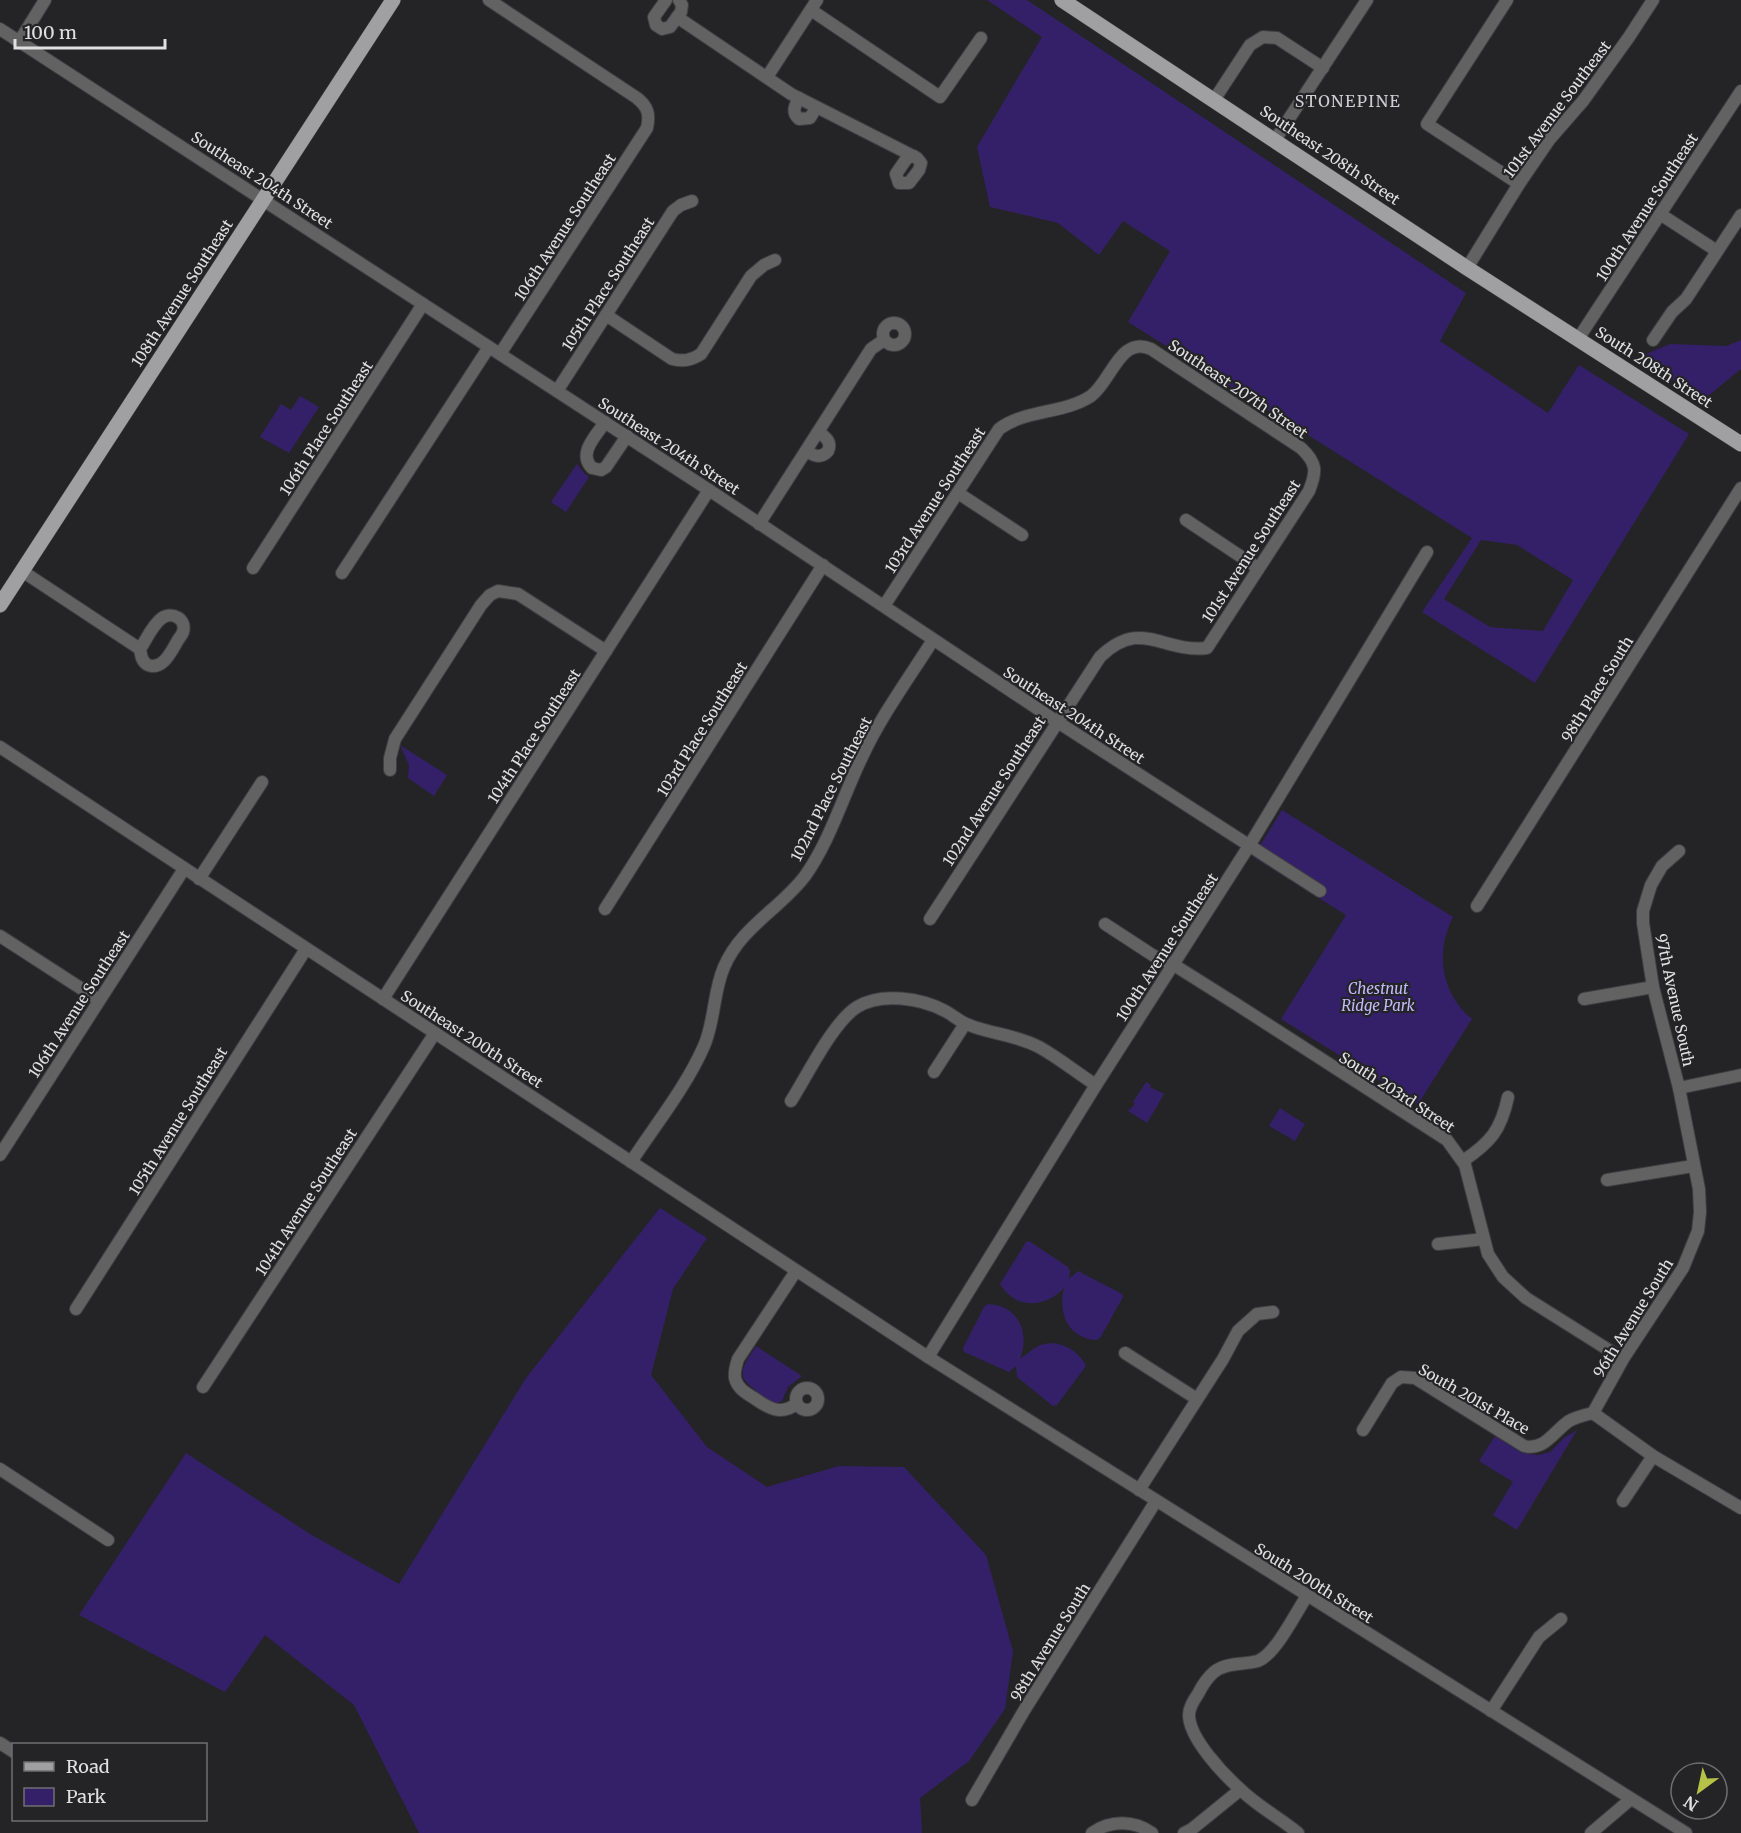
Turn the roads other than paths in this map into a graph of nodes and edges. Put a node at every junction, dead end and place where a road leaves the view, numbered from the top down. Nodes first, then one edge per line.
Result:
1 (45, 0) edge
2 (393, 0) edge
3 (489, 0) edge
4 (666, 0) edge
5 (679, 0) edge
6 (1062, 0) edge
7 (1367, 0) edge
8 (1507, 0) edge
9 (1653, 0) edge
10 (814, 5) edge
11 (677, 17) junction
12 (0, 29) edge
13 (981, 38) dead end
14 (19, 42) junction
15 (1323, 68) junction
16 (767, 77) junction
17 (1741, 90) edge
18 (799, 98) junction
19 (1214, 100) junction
20 (816, 108) junction
21 (1275, 140) junction
22 (914, 156) dead end
23 (1519, 184) junction
24 (264, 199) junction
25 (692, 201) dead end
26 (1660, 214) junction
27 (1741, 215) edge
28 (1717, 251) junction
29 (775, 260) dead end
30 (1467, 268) junction
31 (423, 304) junction
32 (606, 315) junction
33 (1578, 339) junction
34 (884, 340) dead end
35 (1653, 340) dead end
36 (489, 346) junction
37 (1136, 346) joint
38 (500, 354) junction
39 (557, 391) junction
40 (605, 422) junction
41 (818, 432) junction
42 (627, 436) junction
43 (1741, 444) edge
44 (806, 451) junction
45 (1315, 469) joint
46 (1741, 488) edge
47 (709, 490) junction
48 (958, 493) junction
49 (1186, 520) dead end
50 (759, 524) junction
51 (1022, 535) dead end
52 (1427, 552) dead end
53 (823, 565) junction
54 (254, 568) dead end
55 (1258, 568) junction
56 (22, 571) junction
57 (342, 573) dead end
58 (0, 605) edge
59 (884, 606) junction
60 (933, 640) junction
61 (1207, 648) joint
62 (140, 649) dead end
63 (606, 651) junction
64 (1056, 722) junction
65 (0, 747) edge
66 (390, 770) dead end
67 (262, 782) dead end
68 (1249, 846) junction
69 (1679, 851) dead end
70 (184, 869) junction
71 (199, 879) junction
72 (1320, 891) dead end
73 (1477, 906) dead end
74 (605, 909) dead end
75 (930, 919) dead end
76 (1105, 924) dead end
77 (0, 936) edge
78 (306, 949) junction
79 (1174, 964) junction
80 (1653, 987) junction
81 (383, 999) junction
82 (1584, 999) dead end
83 (99, 1000) junction
84 (965, 1024) junction
85 (435, 1033) junction
86 (934, 1072) dead end
87 (1741, 1075) edge
88 (1096, 1085) junction
89 (1679, 1088) junction
90 (1508, 1097) dead end
91 (791, 1101) dead end
92 (0, 1155) edge
93 (1463, 1161) junction
94 (631, 1162) junction
95 (1693, 1166) junction
96 (1607, 1180) dead end
97 (1484, 1239) junction
98 (1438, 1244) dead end
99 (796, 1271) junction
100 (76, 1309) dead end
101 (1273, 1311) dead end
102 (1125, 1353) dead end
103 (928, 1357) junction
104 (1623, 1359) junction
105 (203, 1387) dead end
106 (1197, 1399) junction
107 (796, 1404) dead end
108 (1593, 1413) junction
109 (1364, 1430) dead end
110 (1653, 1456) junction
111 (0, 1469) edge
112 (1139, 1490) junction
113 (1156, 1501) junction
114 (1623, 1501) dead end
115 (1741, 1508) edge
116 (108, 1540) dead end
117 (1307, 1596) junction
118 (1561, 1619) dead end
119 (1491, 1711) junction
120 (1240, 1790) junction
121 (1631, 1799) junction
122 (972, 1800) dead end
123 (1092, 1833) edge
124 (1152, 1833) edge
125 (1184, 1833) edge
126 (1299, 1833) edge
127 (1591, 1833) edge
128 (1686, 1833) edge

1 - 14 street
2 - 24 main road, 108th Avenue Southeast
3 - 38 street, 106th Avenue Southeast
4 - 11 street
5 - 11 street
6 - 19 main road, Southeast 208th Street
7 - 15 street
8 - 23 street
9 - 23 street, 101st Avenue Southeast
10 - 13 street
10 - 16 street
11 - 16 street
12 - 14 street, Southeast 204th Street
14 - 24 street, Southeast 204th Street
15 - 19 street
15 - 21 street
16 - 18 street
17 - 26 street, 100th Avenue Southeast
18 - 20 street
18 - 20 street
19 - 21 main road, Southeast 208th Street
20 - 22 street
21 - 30 main road, Southeast 208th Street
23 - 30 street, 101st Avenue Southeast
24 - 31 street, Southeast 204th Street
24 - 56 main road, 108th Avenue Southeast
25 - 32 street, 105th Place Southeast
26 - 28 street
26 - 33 street, 100th Avenue Southeast
27 - 28 street
28 - 35 street
29 - 32 street
30 - 33 main road, Southeast 208th Street
31 - 36 street, Southeast 204th Street
31 - 54 street, 106th Place Southeast
32 - 39 street, 105th Place Southeast
33 - 43 main road, South 208th Street
34 - 41 street
36 - 38 street, Southeast 204th Street
36 - 57 street
37 - 45 street, Southeast 207th Street
37 - 48 street, 103rd Avenue Southeast
38 - 39 street, Southeast 204th Street
39 - 40 street, Southeast 204th Street
40 - 42 street, Southeast 204th Street
40 - 42 street
41 - 44 street
41 - 44 street
42 - 47 street, Southeast 204th Street
44 - 50 street
45 - 55 street, 101st Avenue Southeast
46 - 73 street, 98th Place South
47 - 50 street, Southeast 204th Street
47 - 63 street, 104th Place Southeast
48 - 51 street
48 - 59 street, 103rd Avenue Southeast
49 - 55 street
50 - 53 street, Southeast 204th Street
52 - 68 street, 100th Avenue Southeast
53 - 59 street, Southeast 204th Street
53 - 74 street, 103rd Place Southeast
55 - 61 street, 101st Avenue Southeast
56 - 58 main road, 108th Avenue Southeast
56 - 62 street
59 - 60 street, Southeast 204th Street
60 - 64 street, Southeast 204th Street
60 - 94 street, 102nd Place Southeast
61 - 64 street, 102nd Avenue Southeast
63 - 66 street
63 - 81 street, 104th Place Southeast
64 - 68 street, Southeast 204th Street
64 - 75 street, 102nd Avenue Southeast
65 - 70 street, Southeast 200th Street
67 - 71 street
68 - 72 street, Southeast 204th Street
68 - 79 street, 100th Avenue Southeast
69 - 80 street, 97th Avenue South
70 - 71 street, Southeast 200th Street
70 - 83 street, 106th Avenue Southeast
71 - 78 street, Southeast 200th Street
76 - 79 street, South 203rd Street
77 - 83 street
78 - 81 street, Southeast 200th Street
78 - 100 street, 105th Avenue Southeast
79 - 88 street, 100th Avenue Southeast
79 - 93 street, South 203rd Street
80 - 82 street
80 - 89 street, 97th Avenue South
81 - 85 street, Southeast 200th Street
83 - 92 street, 106th Avenue Southeast
84 - 86 street
84 - 88 street
84 - 91 street
85 - 94 street, Southeast 200th Street
85 - 105 street, 104th Avenue Southeast
87 - 89 street
88 - 103 street, 100th Avenue Southeast
89 - 95 street, 97th Avenue South
90 - 93 street
93 - 97 street, South 203rd Street
94 - 99 street, Southeast 200th Street
95 - 96 street
95 - 104 street, 96th Avenue South
97 - 98 street
97 - 104 street, South 203rd Street
99 - 103 street, Southeast 200th Street
99 - 107 street
101 - 106 street
102 - 106 street
103 - 112 street, South 200th Street
104 - 108 street, 96th Avenue South
106 - 112 street
108 - 109 street, South 201st Place
108 - 110 street
110 - 114 street
110 - 115 street
111 - 116 street
112 - 113 street, South 200th Street
113 - 117 street, South 200th Street
113 - 122 street, 98th Avenue South
117 - 119 street, South 200th Street
117 - 120 street
118 - 119 street
119 - 121 street, South 200th Street
120 - 125 street
120 - 126 street
121 - 127 street
121 - 128 street, South 200th Street
123 - 124 street

